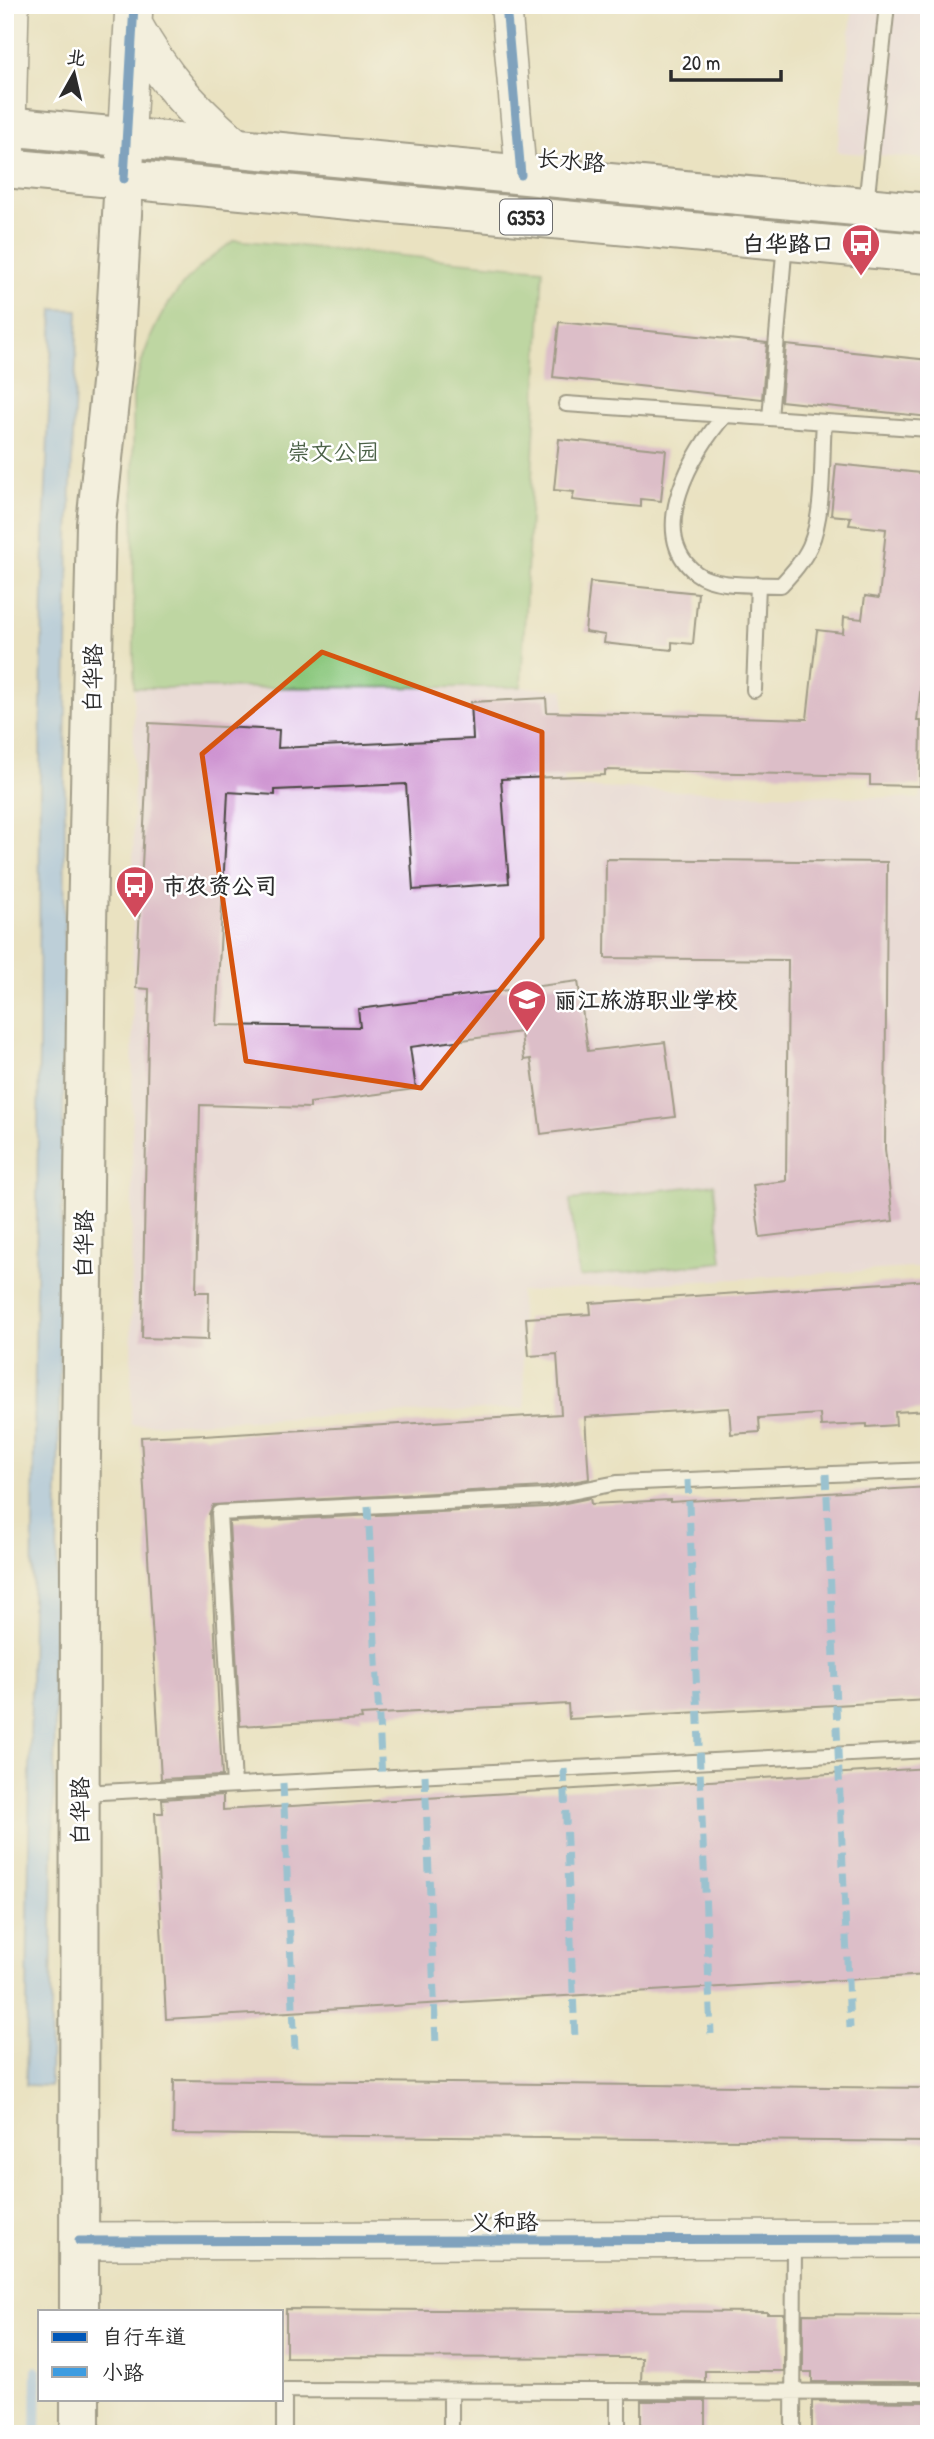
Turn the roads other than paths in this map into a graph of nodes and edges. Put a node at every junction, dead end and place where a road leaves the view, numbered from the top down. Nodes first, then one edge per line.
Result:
1 (506, 5) edge
2 (887, 5) edge
3 (134, 15) edge
4 (8, 17) edge
5 (6, 126) edge
6 (127, 138) junction
7 (237, 148) junction
8 (6, 168) edge
9 (521, 175) junction
10 (124, 179) junction
11 (5, 191) edge
12 (866, 207) junction
13 (929, 213) edge
14 (785, 241) junction
15 (929, 254) edge
16 (566, 404) dead end
17 (725, 415) junction
18 (770, 418) junction
19 (824, 422) junction
20 (929, 429) edge
21 (758, 584) junction
22 (754, 690) dead end
23 (929, 1470) edge
24 (929, 1751) edge
25 (233, 1785) junction
26 (79, 1793) junction
27 (794, 2239) junction
28 (929, 2239) edge
29 (79, 2241) junction
30 (79, 2310) edge
31 (451, 2391) junction
32 (618, 2391) junction
33 (793, 2392) junction
34 (929, 2392) edge
35 (80, 2400) edge
36 (80, 2434) edge
37 (284, 2434) edge
38 (451, 2434) edge
39 (618, 2434) edge
40 (793, 2434) edge

1 - 9 street
2 - 12 lane
3 - 6 street
3 - 7 street
4 - 5 street
5 - 6 main road, 长水路 / G353
5 - 8 street
6 - 7 main road, 长水路 / G353
6 - 10 street
7 - 9 main road, 长水路 / G353
8 - 10 main road, G353
8 - 11 main road
9 - 12 main road, 长水路 / G353
10 - 14 main road, G353
10 - 26 main road, 白华路
12 - 13 main road, 长水路 / G353
14 - 15 main road, G353
14 - 18 lane
16 - 17 lane
17 - 18 lane
17 - 21 lane
18 - 19 lane
19 - 20 lane
19 - 21 lane
21 - 22 lane
23 - 25 lane
24 - 25 lane
25 - 26 lane
26 - 29 main road, 白华路
27 - 28 street, 义和路
27 - 29 street, 义和路
27 - 33 lane
29 - 30 main road, 白华路
31 - 32 lane
31 - 37 lane
31 - 38 lane
32 - 33 lane
32 - 39 lane
33 - 34 lane
33 - 40 lane
35 - 36 main road

